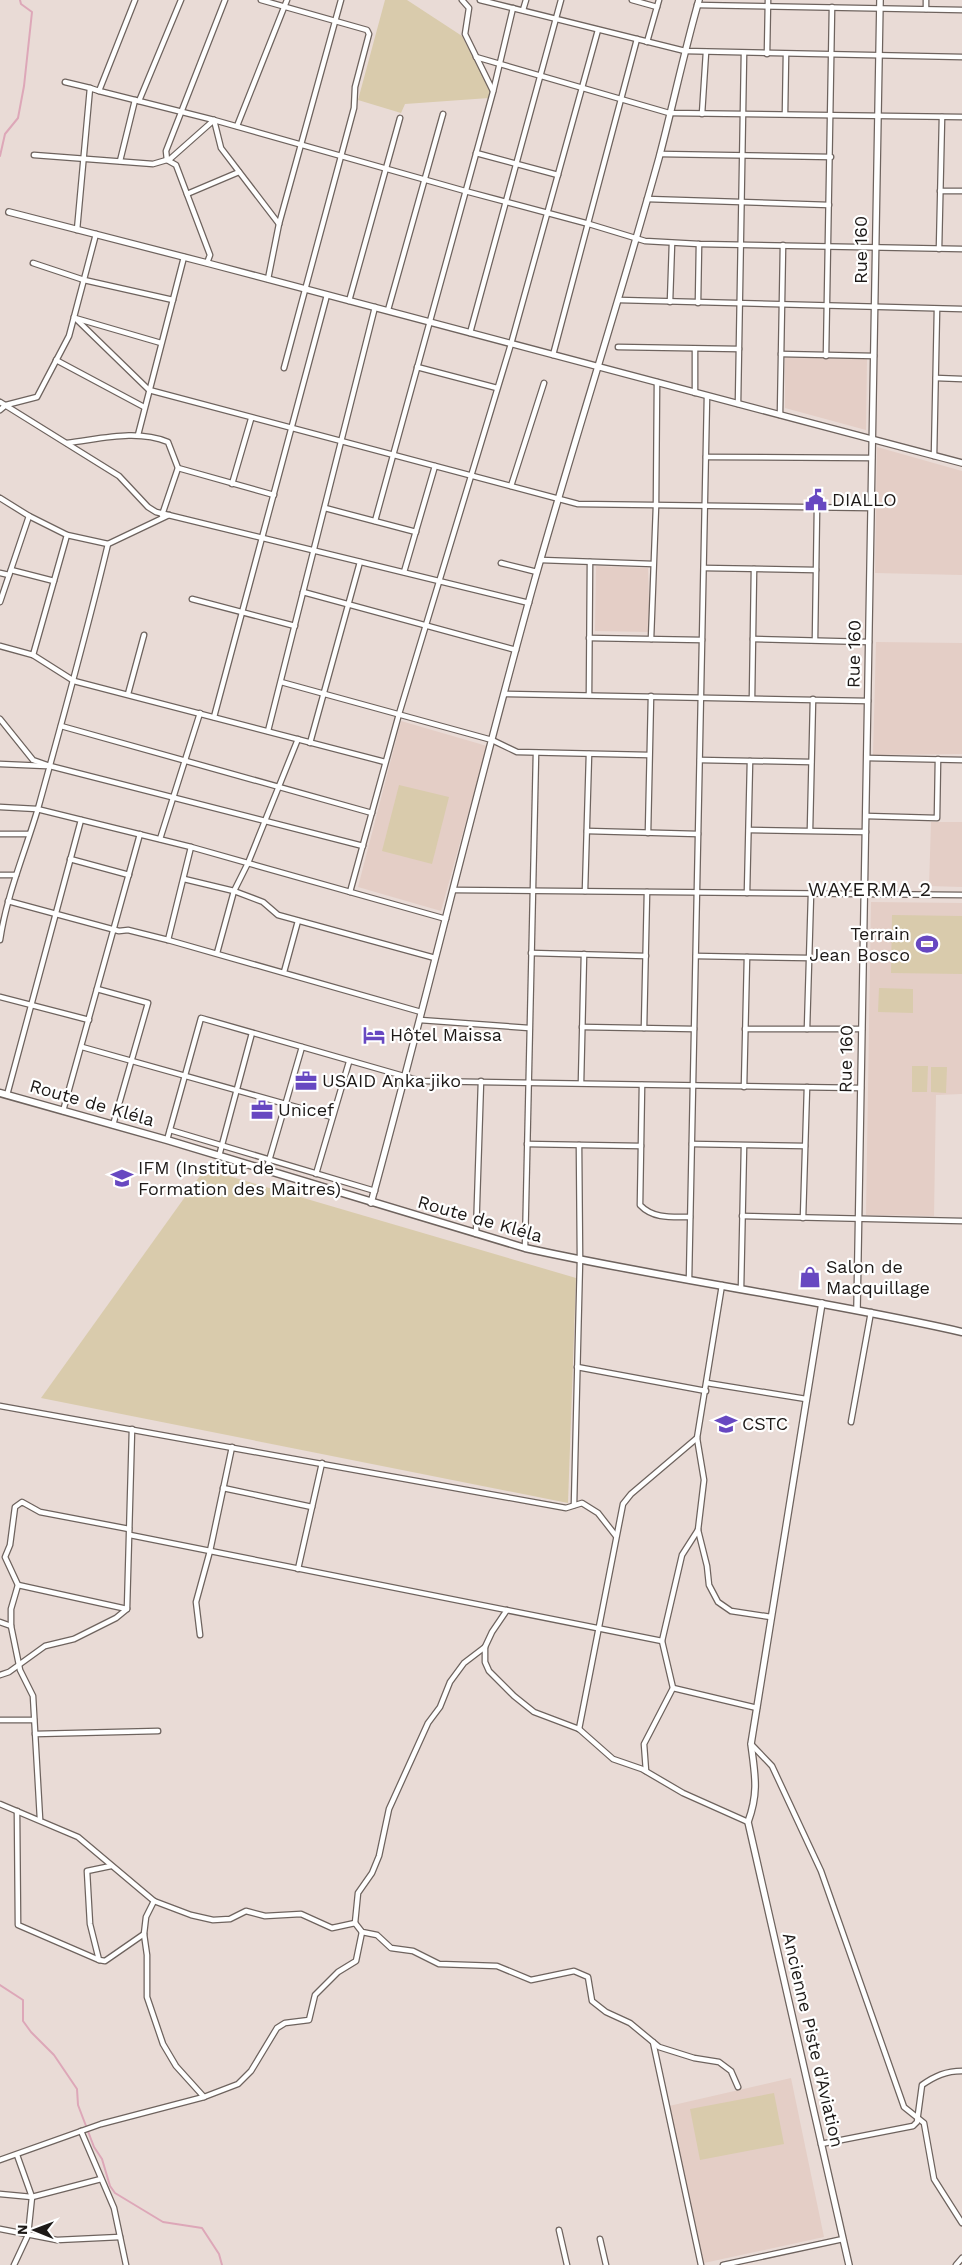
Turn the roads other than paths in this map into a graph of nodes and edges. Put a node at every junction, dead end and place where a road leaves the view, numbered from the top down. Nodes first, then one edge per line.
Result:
1 (135, 0) edge
2 (181, 0) edge
3 (225, 0) edge
4 (261, 0) edge
5 (287, 0) edge
6 (341, 0) edge
7 (462, 0) edge
8 (480, 0) edge
9 (526, 0) edge
10 (561, 0) edge
11 (632, 0) edge
12 (659, 0) edge
13 (768, 0) edge
14 (841, 0) edge
15 (880, 0) edge
16 (926, 0) edge
17 (698, 2) edge
18 (285, 6) junction
19 (768, 6) junction
20 (657, 7) junction
21 (832, 7) junction
22 (841, 7) junction
23 (513, 8) junction
24 (880, 9) junction
25 (926, 9) junction
26 (523, 10) junction
27 (962, 10) edge
28 (556, 18) junction
29 (334, 20) junction
30 (598, 30) junction
31 (637, 39) junction
32 (647, 42) junction
33 (685, 51) junction
34 (706, 52) junction
35 (744, 53) junction
36 (767, 54) junction
37 (786, 54) junction
38 (832, 54) junction
39 (879, 55) junction
40 (476, 56) junction
41 (962, 57) edge
42 (500, 64) junction
43 (540, 75) junction
44 (65, 82) dead end
45 (581, 87) junction
46 (90, 88) junction
47 (99, 91) junction
48 (493, 92) junction
49 (622, 99) junction
50 (137, 101) junction
51 (182, 112) junction
52 (669, 113) junction
53 (443, 114) dead end
54 (702, 114) junction
55 (744, 114) junction
56 (785, 114) junction
57 (831, 115) junction
58 (877, 115) junction
59 (942, 117) junction
60 (962, 117) edge
61 (400, 118) dead end
62 (214, 120) junction
63 (237, 126) junction
64 (302, 145) junction
65 (476, 153) junction
66 (660, 154) junction
67 (34, 155) dead end
68 (340, 155) junction
69 (743, 156) junction
70 (830, 157) junction
71 (83, 159) junction
72 (167, 160) junction
73 (120, 161) junction
74 (517, 164) junction
75 (385, 168) junction
76 (240, 172) junction
77 (558, 175) junction
78 (424, 179) junction
79 (464, 191) junction
80 (940, 191) junction
81 (962, 191) edge
82 (187, 194) junction
83 (647, 199) junction
84 (505, 202) junction
85 (742, 202) junction
86 (829, 205) junction
87 (9, 212) dead end
88 (548, 212) junction
89 (279, 224) junction
90 (589, 224) junction
91 (77, 230) junction
92 (96, 234) junction
93 (636, 237) junction
94 (672, 243) junction
95 (699, 244) junction
96 (741, 245) junction
97 (783, 245) junction
98 (829, 247) junction
99 (876, 248) junction
100 (939, 249) junction
101 (962, 249) edge
102 (184, 257) junction
103 (33, 263) dead end
104 (207, 263) junction
105 (268, 279) junction
106 (84, 280) junction
107 (306, 290) junction
108 (327, 295) junction
109 (172, 300) junction
110 (348, 300) junction
111 (619, 300) junction
112 (670, 302) junction
113 (698, 303) junction
114 (740, 304) junction
115 (782, 305) junction
116 (827, 306) junction
117 (375, 307) junction
118 (876, 307) junction
119 (937, 309) junction
120 (388, 310) junction
121 (962, 310) edge
122 (74, 317) junction
123 (429, 322) junction
124 (470, 333) junction
125 (161, 342) junction
126 (510, 344) junction
127 (618, 347) dead end
128 (695, 349) junction
129 (739, 350) junction
130 (781, 354) junction
131 (553, 355) junction
132 (826, 356) junction
133 (874, 356) junction
134 (56, 360) junction
135 (417, 367) junction
136 (599, 367) junction
137 (284, 368) dead end
138 (936, 378) junction
139 (962, 379) edge
140 (657, 382) junction
141 (544, 383) dead end
142 (497, 388) junction
143 (149, 390) junction
144 (695, 393) junction
145 (707, 396) junction
146 (0, 402) edge
147 (738, 404) junction
148 (6, 406) junction
149 (144, 407) junction
150 (0, 410) edge
151 (780, 415) junction
152 (251, 419) junction
153 (291, 429) junction
154 (138, 435) junction
155 (873, 440) junction
156 (341, 442) junction
157 (66, 443) junction
158 (393, 455) junction
159 (934, 456) junction
160 (706, 457) junction
161 (872, 458) junction
162 (962, 463) edge
163 (435, 466) junction
164 (178, 468) junction
165 (471, 476) junction
166 (232, 484) junction
167 (511, 486) junction
168 (274, 495) junction
169 (0, 498) edge
170 (559, 499) junction
171 (656, 506) junction
172 (705, 506) junction
173 (325, 508) junction
174 (817, 508) junction
175 (871, 508) junction
176 (29, 516) junction
177 (162, 516) junction
178 (375, 521) junction
179 (416, 532) junction
180 (67, 535) junction
181 (262, 538) junction
182 (108, 544) junction
183 (314, 551) junction
184 (541, 560) junction
185 (360, 562) junction
186 (590, 562) junction
187 (501, 563) dead end
188 (653, 564) junction
189 (704, 568) junction
190 (754, 569) junction
191 (816, 570) junction
192 (404, 572) junction
193 (537, 572) junction
194 (0, 573) edge
195 (10, 573) junction
196 (54, 581) junction
197 (439, 581) junction
198 (303, 592) junction
199 (192, 599) dead end
200 (0, 602) edge
201 (529, 603) junction
202 (348, 604) junction
203 (242, 612) junction
204 (426, 625) junction
205 (295, 626) junction
206 (144, 635) dead end
207 (589, 638) junction
208 (651, 639) junction
209 (753, 639) junction
210 (702, 640) junction
211 (815, 640) junction
212 (869, 642) junction
213 (0, 646) edge
214 (516, 650) junction
215 (33, 655) junction
216 (74, 681) junction
217 (280, 682) junction
218 (324, 693) junction
219 (128, 694) junction
220 (504, 694) junction
221 (589, 695) junction
222 (651, 696) junction
223 (702, 697) junction
224 (752, 698) junction
225 (813, 699) junction
226 (868, 701) junction
227 (200, 713) junction
228 (399, 714) junction
229 (214, 717) junction
230 (0, 719) edge
231 (61, 726) junction
232 (268, 731) junction
233 (298, 739) junction
234 (492, 740) junction
235 (310, 742) junction
236 (536, 753) junction
237 (589, 754) junction
238 (649, 756) junction
239 (867, 758) junction
240 (938, 759) junction
241 (700, 760) junction
242 (962, 760) edge
243 (185, 761) junction
244 (750, 761) junction
245 (385, 762) junction
246 (811, 762) junction
247 (0, 764) edge
248 (50, 766) junction
249 (279, 787) junction
250 (173, 798) junction
251 (0, 807) edge
252 (38, 809) junction
253 (372, 814) junction
254 (866, 816) junction
255 (81, 820) junction
256 (265, 822) junction
257 (749, 830) junction
258 (810, 830) junction
259 (587, 831) junction
260 (866, 832) junction
261 (648, 833) junction
262 (0, 834) edge
263 (29, 834) junction
264 (140, 834) junction
265 (698, 834) junction
266 (160, 839) junction
267 (363, 846) junction
268 (191, 847) junction
269 (70, 859) junction
270 (248, 863) junction
271 (0, 875) edge
272 (129, 875) junction
273 (16, 876) junction
274 (184, 879) junction
275 (454, 890) junction
276 (532, 890) junction
277 (234, 891) junction
278 (586, 891) junction
279 (350, 892) junction
280 (647, 892) junction
281 (697, 892) junction
282 (747, 892) junction
283 (811, 894) junction
284 (864, 895) junction
285 (962, 896) edge
286 (8, 901) junction
287 (56, 914) junction
288 (446, 919) junction
289 (298, 921) junction
290 (114, 930) junction
291 (0, 940) edge
292 (168, 940) junction
293 (217, 953) junction
294 (531, 953) junction
295 (584, 954) junction
296 (646, 956) junction
297 (696, 956) junction
298 (747, 957) junction
299 (435, 958) junction
300 (809, 958) junction
301 (284, 972) junction
302 (97, 990) junction
303 (0, 997) edge
304 (31, 1005) junction
305 (421, 1012) junction
306 (89, 1020) junction
307 (420, 1020) junction
308 (582, 1027) junction
309 (530, 1028) junction
310 (644, 1028) junction
311 (694, 1029) junction
312 (746, 1029) junction
313 (807, 1029) junction
314 (862, 1029) junction
315 (252, 1033) junction
316 (82, 1047) junction
317 (302, 1047) junction
318 (130, 1060) junction
319 (349, 1062) junction
320 (184, 1075) junction
321 (406, 1078) junction
322 (481, 1081) junction
323 (528, 1082) junction
324 (581, 1084) junction
325 (642, 1085) junction
326 (694, 1086) junction
327 (744, 1087) junction
328 (806, 1087) junction
329 (861, 1088) junction
330 (236, 1090) junction
331 (2, 1095) edge
332 (286, 1103) junction
333 (63, 1111) junction
334 (332, 1118) junction
335 (113, 1125) junction
336 (170, 1130) junction
337 (167, 1140) junction
338 (527, 1144) junction
339 (579, 1144) junction
340 (692, 1144) junction
341 (221, 1145) junction
342 (641, 1146) junction
343 (744, 1146) junction
344 (805, 1146) junction
345 (219, 1156) junction
346 (270, 1160) junction
347 (266, 1172) junction
348 (316, 1174) junction
349 (374, 1191) junction
350 (371, 1203) junction
351 (742, 1216) junction
352 (690, 1217) junction
353 (803, 1218) junction
354 (859, 1220) junction
355 (962, 1221) edge
356 (476, 1234) junction
357 (525, 1248) junction
358 (580, 1260) junction
359 (689, 1280) junction
360 (722, 1285) junction
361 (741, 1288) junction
362 (822, 1303) junction
363 (857, 1309) junction
364 (871, 1312) junction
365 (962, 1332) edge
366 (577, 1367) junction
367 (707, 1383) junction
368 (706, 1390) junction
369 (806, 1399) junction
370 (0, 1406) edge
371 (851, 1422) dead end
372 (132, 1429) junction
373 (697, 1438) junction
374 (232, 1447) junction
375 (322, 1463) junction
376 (223, 1488) junction
377 (574, 1505) junction
378 (312, 1507) junction
379 (698, 1530) junction
380 (129, 1532) junction
381 (616, 1536) junction
382 (210, 1551) junction
383 (298, 1569) junction
384 (18, 1585) junction
385 (127, 1610) junction
386 (507, 1610) junction
387 (771, 1617) junction
388 (0, 1622) edge
389 (11, 1626) junction
390 (598, 1628) junction
391 (200, 1636) dead end
392 (662, 1641) junction
393 (485, 1647) junction
394 (19, 1665) junction
395 (0, 1675) edge
396 (673, 1688) junction
397 (757, 1708) junction
398 (0, 1720) edge
399 (34, 1720) junction
400 (579, 1729) junction
401 (158, 1731) dead end
402 (35, 1734) junction
403 (751, 1744) junction
404 (646, 1772) junction
405 (0, 1804) edge
406 (17, 1811) junction
407 (40, 1819) junction
408 (748, 1822) junction
409 (111, 1866) junction
410 (154, 1900) junction
411 (355, 1923) junction
412 (362, 1932) junction
413 (144, 1934) junction
414 (99, 1960) junction
415 (653, 2042) junction
416 (962, 2071) edge
417 (738, 2087) dead end
418 (204, 2097) junction
419 (917, 2116) junction
420 (82, 2130) junction
421 (821, 2144) junction
422 (17, 2155) junction
423 (0, 2160) edge
424 (101, 2179) junction
425 (0, 2194) edge
426 (32, 2197) junction
427 (962, 2223) edge
428 (0, 2230) edge
429 (559, 2230) dead end
430 (28, 2235) junction
431 (120, 2237) junction
432 (843, 2238) junction
433 (600, 2239) dead end
434 (962, 2258) edge
435 (14, 2265) edge
436 (126, 2265) edge
437 (567, 2265) edge
438 (606, 2265) edge
439 (701, 2265) edge
440 (723, 2265) edge
441 (849, 2265) edge
442 (956, 2265) edge

1 - 47 street
2 - 50 street
3 - 51 street
4 - 18 street
5 - 18 street
6 - 29 street
7 - 40 street
8 - 23 street
9 - 26 street
10 - 28 street
11 - 20 street
12 - 20 street
13 - 19 street
14 - 22 street
15 - 24 street, Rue 160
16 - 25 street
17 - 19 street
17 - 33 street
18 - 29 street
18 - 63 street
19 - 21 street
19 - 36 street
20 - 32 street
21 - 22 street
21 - 38 street
22 - 24 street
23 - 26 street
23 - 42 street
24 - 25 street
24 - 39 street, Rue 160
25 - 27 street
26 - 28 street
28 - 30 street
28 - 43 street
29 - 64 street
29 - 68 street
30 - 31 street
30 - 45 street
31 - 32 street
31 - 49 street
32 - 33 street
33 - 34 street
33 - 52 street
34 - 35 street
34 - 54 street
35 - 36 street
35 - 55 street
36 - 37 street
37 - 38 street
37 - 56 street
38 - 39 street
38 - 57 street
39 - 41 street
39 - 58 street, Rue 160
40 - 42 street
40 - 48 street
42 - 43 street
42 - 48 street
43 - 45 street
43 - 74 street
44 - 46 street
45 - 49 street
45 - 77 street
46 - 47 street
46 - 71 street
47 - 50 street
48 - 65 street
49 - 52 street
49 - 90 street
50 - 51 street
50 - 73 street
51 - 62 street
51 - 72 street
52 - 54 street
52 - 66 street
53 - 78 street
54 - 55 street
55 - 56 street
55 - 69 street
56 - 57 street
57 - 58 street
57 - 70 street
58 - 59 street
58 - 99 street, Rue 160
59 - 60 street
59 - 80 street
61 - 75 street
62 - 63 street
62 - 72 street
62 - 76 street
63 - 64 street
64 - 68 street
64 - 89 street
65 - 74 street
65 - 79 street
66 - 69 street
66 - 83 street
67 - 71 street
68 - 75 street
68 - 107 street
69 - 70 street
69 - 85 street
70 - 86 street
71 - 73 street
71 - 91 street
72 - 73 street
72 - 82 street
74 - 77 street
74 - 84 street
75 - 78 street
75 - 110 street
76 - 82 street
76 - 89 street
77 - 88 street
78 - 79 street
78 - 120 street
79 - 84 street
79 - 123 street
80 - 81 street
80 - 100 street
82 - 104 street
83 - 85 street
83 - 93 street
84 - 88 street
84 - 124 street
85 - 86 street
85 - 96 street
86 - 98 street
87 - 91 street
88 - 90 street
88 - 126 street
89 - 105 street
90 - 93 street
90 - 131 street
91 - 92 street
92 - 102 street
92 - 106 street
93 - 94 street
93 - 111 street
94 - 95 street
94 - 112 street
95 - 96 street
95 - 113 street
96 - 97 street
96 - 114 street
97 - 98 street
97 - 115 street
98 - 99 street
98 - 116 street
99 - 100 street
99 - 118 street, Rue 160
100 - 101 street
102 - 104 street
102 - 109 street
103 - 106 street
104 - 105 street
105 - 107 street
106 - 109 street
106 - 122 street
107 - 108 street
107 - 137 street
108 - 110 street
108 - 153 street
109 - 125 street
110 - 117 street
111 - 112 street
111 - 136 street
112 - 113 street
113 - 114 street
114 - 115 street
114 - 129 street
115 - 116 street
115 - 130 street
116 - 118 street
116 - 132 street
117 - 120 street
117 - 156 street
118 - 119 street
118 - 133 street, Rue 160
119 - 121 street
119 - 138 street
120 - 123 street
122 - 125 street
122 - 134 street
122 - 143 street
123 - 124 street
123 - 135 street
124 - 126 street
125 - 143 street
126 - 131 street
126 - 142 street
127 - 128 street
128 - 129 street
128 - 144 street
129 - 147 street
130 - 132 street
130 - 151 street
131 - 136 street
132 - 133 street
133 - 155 street, Rue 160
134 - 148 street
134 - 149 street
135 - 142 street
135 - 158 street
136 - 140 street
136 - 170 street
138 - 139 street
138 - 159 street
140 - 144 street
140 - 171 street
141 - 167 street
142 - 165 street
143 - 149 street
143 - 152 street
144 - 145 street
145 - 147 street
145 - 160 street
146 - 148 street
147 - 151 street
148 - 150 street
148 - 157 street
149 - 154 street
151 - 155 street
152 - 153 street
152 - 166 street
153 - 156 street
153 - 168 street
154 - 157 street
154 - 164 street
155 - 159 street
155 - 161 street, Rue 160
156 - 158 street
156 - 173 street
157 - 177 street
158 - 163 street
158 - 178 street
159 - 162 street
160 - 161 street
160 - 172 street
161 - 175 street, Rue 160
163 - 165 street
163 - 179 street
164 - 166 street
164 - 177 street
165 - 167 street
165 - 197 street
166 - 168 street
167 - 170 street
168 - 181 street
169 - 176 street
170 - 171 street
170 - 184 street
171 - 172 street
171 - 188 street
172 - 174 street
172 - 189 street
173 - 178 street
173 - 183 street
174 - 175 street
174 - 191 street
175 - 212 street, Rue 160
176 - 180 street
176 - 195 street
177 - 181 street
177 - 182 street
178 - 179 street
179 - 192 street
180 - 182 street
180 - 196 street
181 - 183 street
181 - 203 street
182 - 216 street
183 - 185 street
183 - 198 street
184 - 186 street
184 - 193 street
185 - 192 street
185 - 202 street
186 - 188 street
186 - 207 street
187 - 193 street
188 - 208 street
189 - 190 street
189 - 210 street
190 - 191 street
190 - 209 street
191 - 211 street
192 - 197 street
193 - 201 street
194 - 195 street
195 - 196 street
195 - 200 street
196 - 215 street
197 - 201 street
197 - 204 street
198 - 202 street
198 - 205 street
199 - 203 street
201 - 214 street
202 - 204 street
202 - 218 street
203 - 205 street
203 - 229 street
204 - 214 street
204 - 228 street
205 - 217 street
206 - 219 street
207 - 208 street
207 - 221 street
208 - 210 street
209 - 211 street
209 - 224 street
210 - 223 street
211 - 212 street
212 - 226 street, Rue 160
213 - 215 street
214 - 220 street
215 - 216 street
216 - 219 street
216 - 231 street
217 - 218 street
217 - 232 street
218 - 228 street
218 - 235 street
219 - 227 street
220 - 221 street
220 - 234 street
221 - 222 street
222 - 223 street
222 - 238 street
223 - 224 street
223 - 241 street
224 - 225 street
225 - 226 street
225 - 246 street
226 - 239 street, Rue 160
227 - 229 street
227 - 243 street
228 - 234 street
228 - 245 street
229 - 232 street
230 - 248 street
231 - 243 street
231 - 248 street
232 - 233 street
233 - 235 street
233 - 249 street
234 - 236 street
234 - 275 street
235 - 245 street
236 - 237 street
236 - 276 street
237 - 238 street
237 - 259 street
238 - 261 street
239 - 240 street
239 - 254 street, Rue 160
240 - 242 street
240 - 254 street
241 - 244 street
241 - 265 street
243 - 249 street
243 - 250 street
244 - 246 street
244 - 257 street
245 - 253 street
246 - 258 street
247 - 248 street
248 - 250 street
248 - 252 street
249 - 253 street
249 - 256 street
250 - 256 street
250 - 266 street
251 - 252 street
252 - 255 street
252 - 263 street
253 - 267 street
254 - 260 street, Rue 160
255 - 264 street
255 - 269 street
256 - 267 street
256 - 270 street
257 - 258 street
257 - 282 street
258 - 260 street
259 - 261 street
259 - 278 street
260 - 284 street, Rue 160
261 - 265 street
262 - 263 street
263 - 273 street
264 - 266 street
264 - 272 street
265 - 281 street
266 - 268 street
267 - 279 street
268 - 270 street
268 - 274 street
269 - 272 street
269 - 287 street
270 - 277 street
270 - 279 street
271 - 273 street
272 - 290 street
273 - 286 street
274 - 277 street
274 - 292 street
275 - 276 street
275 - 288 street
276 - 278 street
276 - 294 street
277 - 289 street
277 - 293 street
278 - 280 street
279 - 288 street
280 - 281 street
280 - 296 street
281 - 282 street
281 - 297 street
282 - 283 street
283 - 284 street
283 - 300 street
284 - 285 street
284 - 314 street, Rue 160
286 - 287 street
286 - 291 street
287 - 290 street
287 - 304 street
288 - 299 street
289 - 299 street
289 - 301 street
290 - 292 street
290 - 302 street
292 - 293 street
293 - 301 street
294 - 295 street
294 - 309 street
295 - 296 street
295 - 308 street
296 - 310 street
297 - 298 street
297 - 311 street
298 - 300 street
298 - 312 street
299 - 305 street
300 - 313 street
301 - 305 street
302 - 306 street
302 - 318 street
303 - 304 street
304 - 306 street
304 - 331 street
305 - 307 street
306 - 316 street
307 - 309 street
307 - 321 street
308 - 310 street
308 - 324 street
309 - 323 street
310 - 311 street
311 - 326 street
312 - 313 street
312 - 327 street
313 - 314 street
314 - 329 street, Rue 160
315 - 317 street
315 - 320 street
315 - 330 street
316 - 318 street
316 - 333 street
317 - 319 street
317 - 332 street
318 - 320 street
318 - 335 street
319 - 321 street
319 - 334 street
320 - 330 street
320 - 336 street
321 - 322 street
321 - 349 street
322 - 323 street
322 - 356 street
323 - 324 street
323 - 338 street
324 - 325 street
325 - 326 street
325 - 342 street
326 - 327 street
326 - 340 street
327 - 328 street
328 - 329 street
328 - 344 street
329 - 354 street, Rue 160
330 - 332 street
330 - 341 street
331 - 333 main road, Route de Kléla
332 - 334 street
332 - 346 street
333 - 335 main road, Route de Kléla
334 - 348 street
335 - 337 main road, Route de Kléla
336 - 337 street
336 - 341 street
337 - 345 main road, Route de Kléla
338 - 339 street
338 - 357 street
339 - 342 street
339 - 358 street
340 - 343 street
340 - 352 street
341 - 345 street
341 - 346 street
342 - 352 street
343 - 344 street
343 - 351 street
344 - 353 street
345 - 347 main road, Route de Kléla
346 - 347 street
346 - 348 street
347 - 350 main road, Route de Kléla
348 - 349 street
349 - 350 street
350 - 356 main road, Route de Kléla
351 - 353 street
351 - 361 street
352 - 359 street
353 - 354 street
354 - 355 street
354 - 363 street, Rue 160
356 - 357 main road, Route de Kléla
357 - 358 main road, Route de Kléla
358 - 359 main road, Route de Kléla
358 - 366 street
359 - 360 main road, Route de Kléla
360 - 361 main road, Route de Kléla
360 - 367 street
361 - 362 main road, Route de Kléla
362 - 363 main road, Route de Kléla
362 - 369 street
363 - 364 main road, Route de Kléla
364 - 365 main road, Route de Kléla
364 - 371 street
366 - 368 street
366 - 377 street
367 - 368 street
367 - 369 street
368 - 373 street
369 - 387 street
370 - 372 street
372 - 374 street
372 - 380 street
373 - 379 street
373 - 381 street
374 - 375 street
374 - 376 street
375 - 377 street
375 - 378 street
376 - 378 street
376 - 382 street
377 - 381 street
378 - 383 street
379 - 387 street
379 - 392 street
380 - 382 street
380 - 384 street
380 - 385 street
381 - 390 street
382 - 383 street
382 - 391 street
383 - 386 street
384 - 385 street
384 - 389 street
385 - 394 street
386 - 390 street
386 - 393 street
387 - 397 street
388 - 389 street
389 - 394 street
390 - 392 street
390 - 400 street
392 - 396 street
393 - 400 street
393 - 411 street
394 - 395 street
394 - 399 street
396 - 397 street
396 - 404 street
397 - 403 street
398 - 399 street
399 - 402 street
400 - 404 street
401 - 402 street
402 - 407 street
403 - 408 street
403 - 419 street
404 - 408 street
405 - 406 street
406 - 407 street
406 - 414 street
407 - 409 street
408 - 421 street, Ancienne Piste d'Aviation
409 - 410 street
409 - 414 street
410 - 411 street
410 - 413 street
411 - 412 street
412 - 415 street
412 - 418 street
413 - 414 street
413 - 418 street
415 - 417 street
415 - 439 street
416 - 419 street
418 - 420 street
419 - 421 street
419 - 427 street
420 - 422 street
420 - 424 street
421 - 432 street, Ancienne Piste d'Aviation
422 - 423 street
422 - 426 street
424 - 426 street
424 - 431 street
425 - 426 street
426 - 430 street
428 - 430 street
429 - 437 street
430 - 431 street
430 - 435 street
431 - 436 street
432 - 440 street
432 - 441 street, Ancienne Piste d'Aviation
433 - 438 street
434 - 442 street

